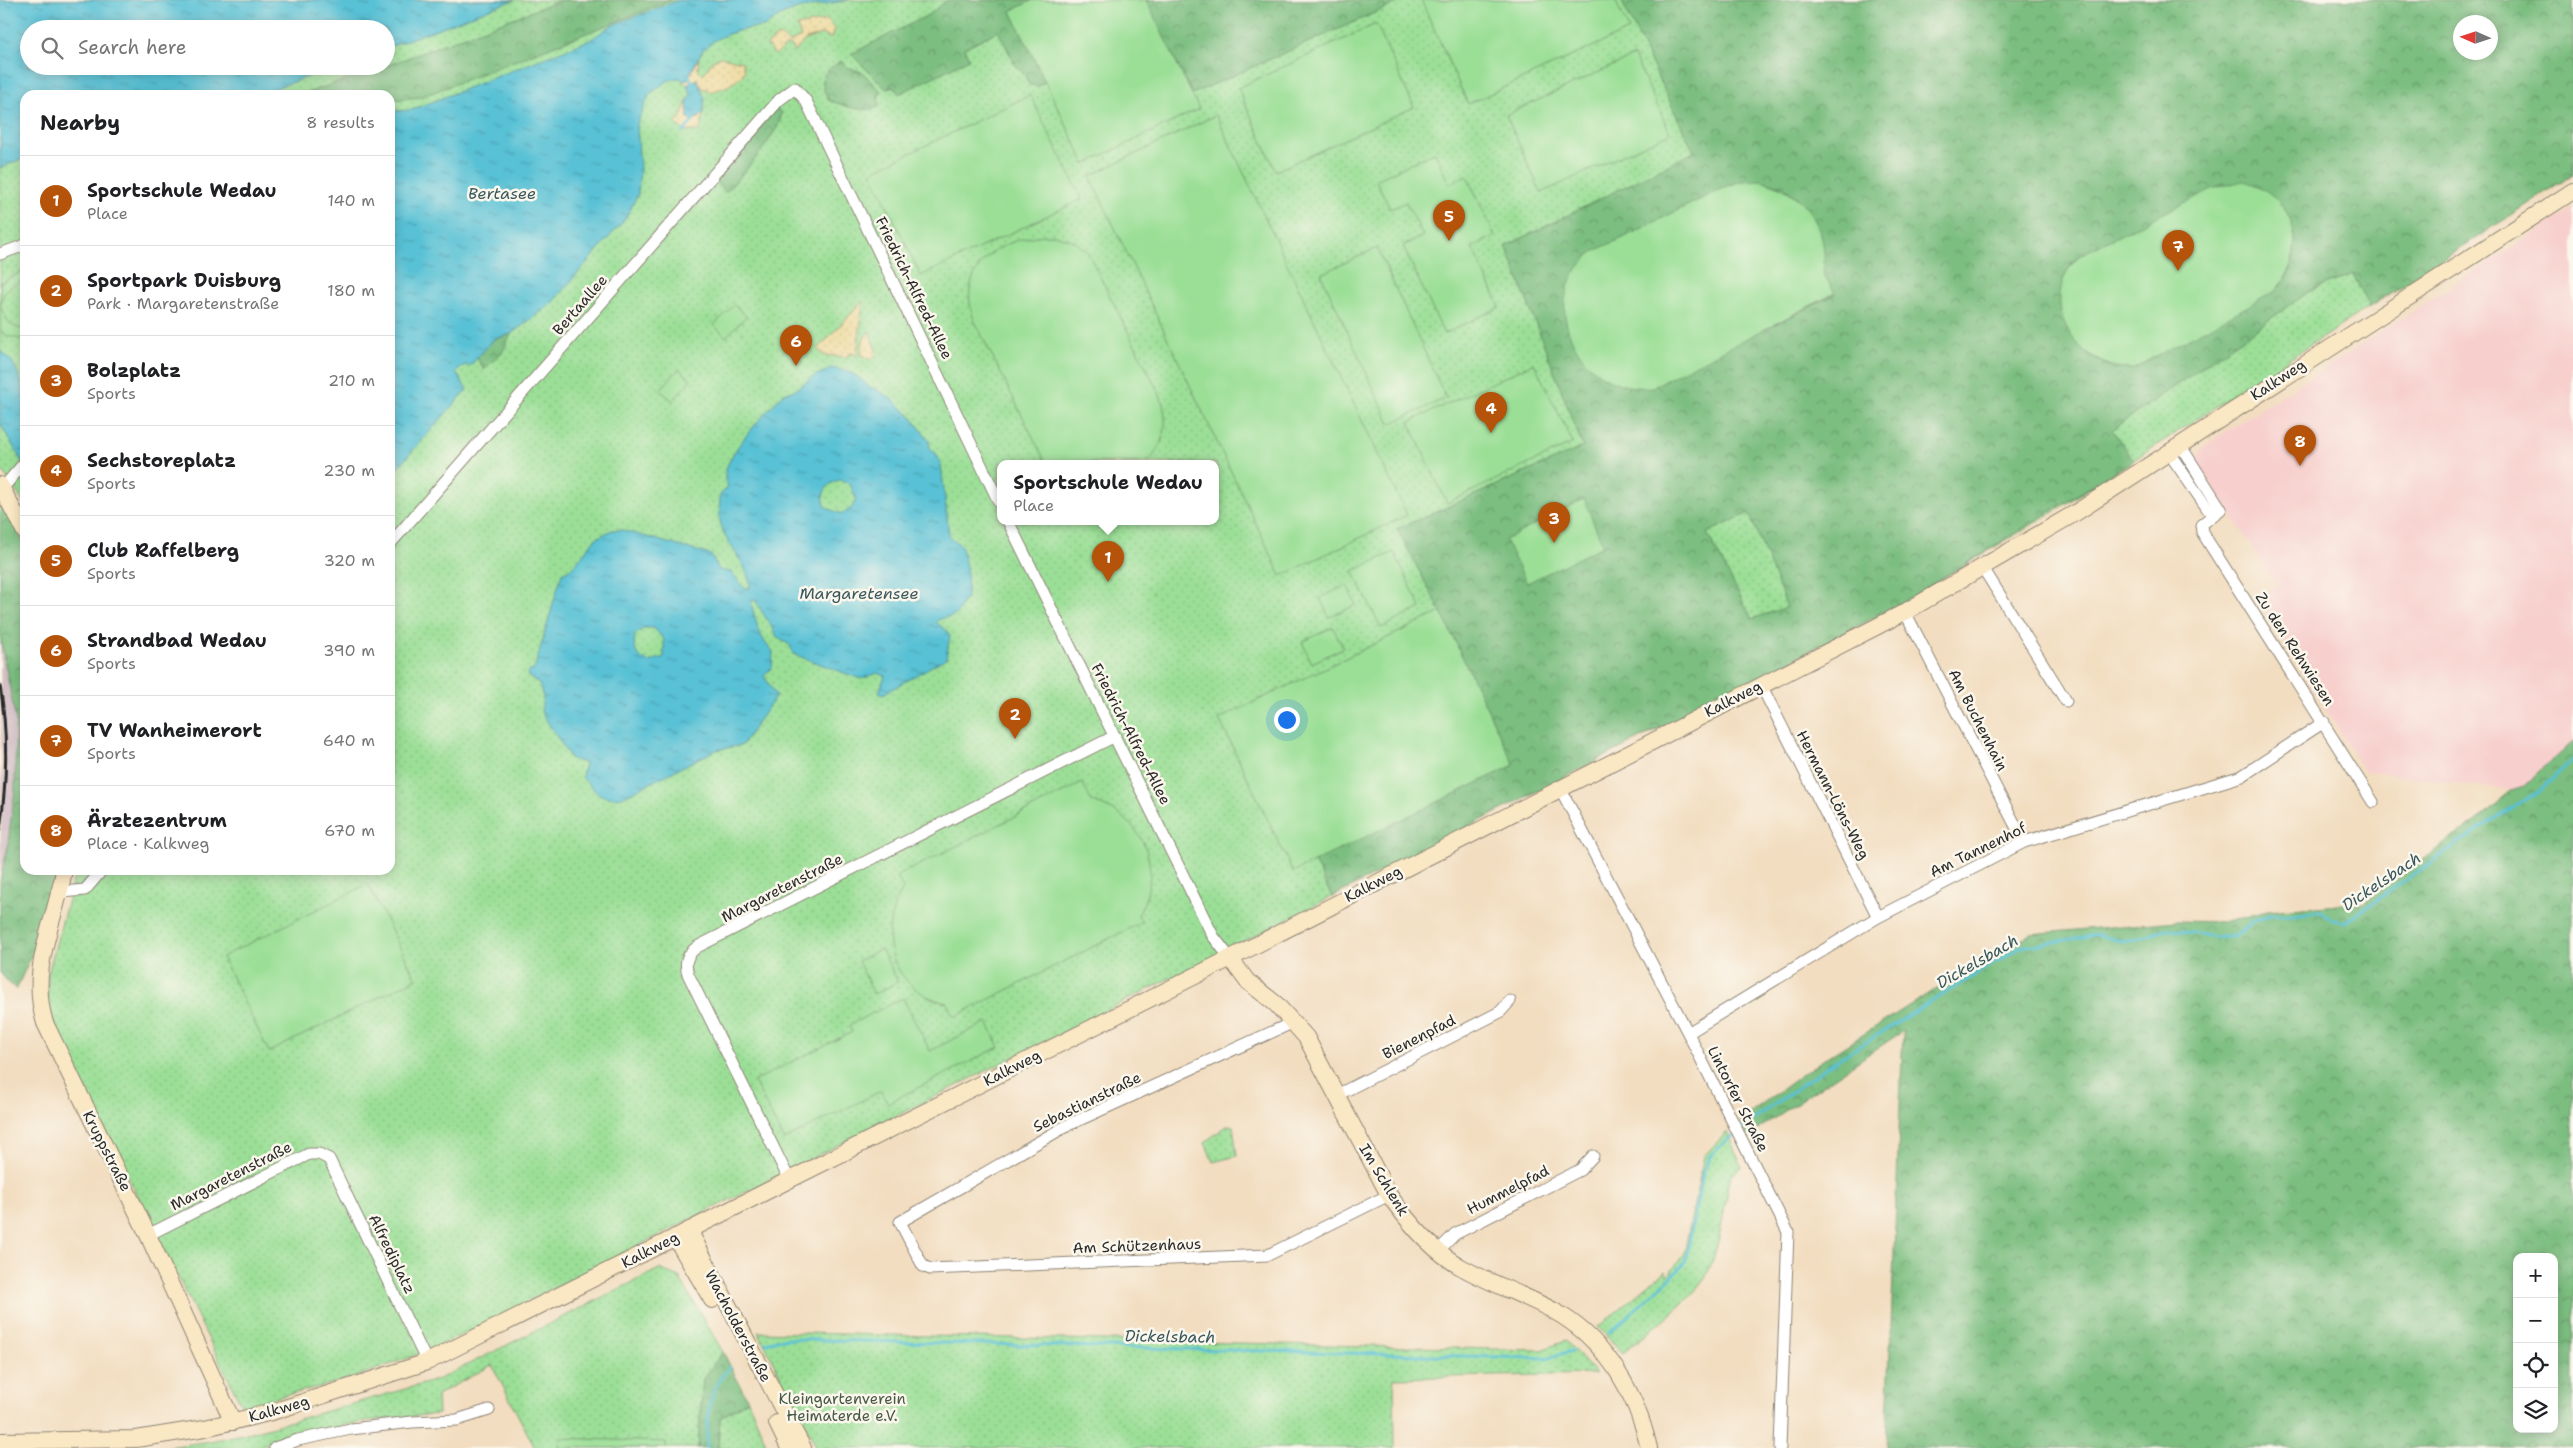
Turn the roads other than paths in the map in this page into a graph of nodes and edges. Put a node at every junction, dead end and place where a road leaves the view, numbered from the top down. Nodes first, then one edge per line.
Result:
1 (795, 88) joint
2 (2573, 191) edge
3 (20, 247) edge
4 (0, 254) edge
5 (2174, 449) junction
6 (20, 468) edge
7 (1, 487) edge
8 (997, 498) edge
9 (20, 523) edge
10 (1010, 525) edge
11 (395, 538) edge
12 (1983, 568) junction
13 (1905, 612) junction
14 (1761, 685) junction
15 (2066, 701) dead end
16 (2324, 722) junction
17 (1115, 736) junction
18 (1560, 788) junction
19 (2373, 802) dead end
20 (2024, 842) junction
21 (63, 875) edge
22 (98, 875) edge
23 (61, 892) junction
24 (1878, 918) junction
25 (1230, 958) junction
26 (1510, 1001) dead end
27 (1294, 1022) junction
28 (1688, 1033) junction
29 (1337, 1095) junction
30 (1593, 1156) dead end
31 (329, 1159) joint
32 (790, 1181) junction
33 (1388, 1195) junction
34 (900, 1222) joint
35 (682, 1233) junction
36 (148, 1235) junction
37 (1438, 1251) junction
38 (427, 1362) junction
39 (489, 1410) dead end
40 (233, 1422) junction
41 (0, 1441) edge
42 (136, 1444) edge
43 (275, 1448) edge
44 (789, 1448) edge
45 (803, 1448) edge
46 (1649, 1448) edge
47 (1780, 1448) edge

1 - 8 street, Friedrich-Alfred-Allee
1 - 11 street, Bertaallee
2 - 5 street, Kalkweg
3 - 4 street
5 - 12 street, Kalkweg
5 - 16 street, Zu den Rehwiesen
6 - 7 street
7 - 9 street
10 - 17 street, Friedrich-Alfred-Allee
12 - 13 street, Kalkweg
12 - 15 street
13 - 14 street, Kalkweg
13 - 20 street, Am Buchenhain
14 - 18 street, Kalkweg
14 - 24 street, Hermann-Löns-Weg
16 - 19 street, Zu den Rehwiesen
16 - 20 street, Am Tannenhof
17 - 25 street, Friedrich-Alfred-Allee
17 - 32 street, Margaretenstraße
18 - 25 street, Kalkweg
18 - 28 street, Lintorfer Straße
20 - 24 street, Am Tannenhof
21 - 23 street, Kruppstraße
22 - 23 street
23 - 36 street, Kruppstraße
24 - 28 street, Am Tannenhof
25 - 27 street, Im Schlenk
25 - 32 street, Kalkweg
26 - 29 street, Bienenpfad
27 - 29 street, Im Schlenk
27 - 34 street, Sebastianstraße
28 - 47 street, Lintorfer Straße
29 - 33 street, Im Schlenk
30 - 37 street, Hummelpfad
31 - 36 street, Margaretenstraße
31 - 38 street, Alfrediplatz
32 - 35 street, Kalkweg
33 - 34 street, Am Schützenhaus
33 - 37 street, Im Schlenk
35 - 38 street, Kalkweg
35 - 44 street, Wacholderstraße
35 - 45 street, Wacholderstraße
36 - 40 street, Kruppstraße
37 - 46 street, Im Schlenk
38 - 40 street, Kalkweg
39 - 43 street
40 - 42 street, Kalkweg
41 - 42 street, Kalkweg

